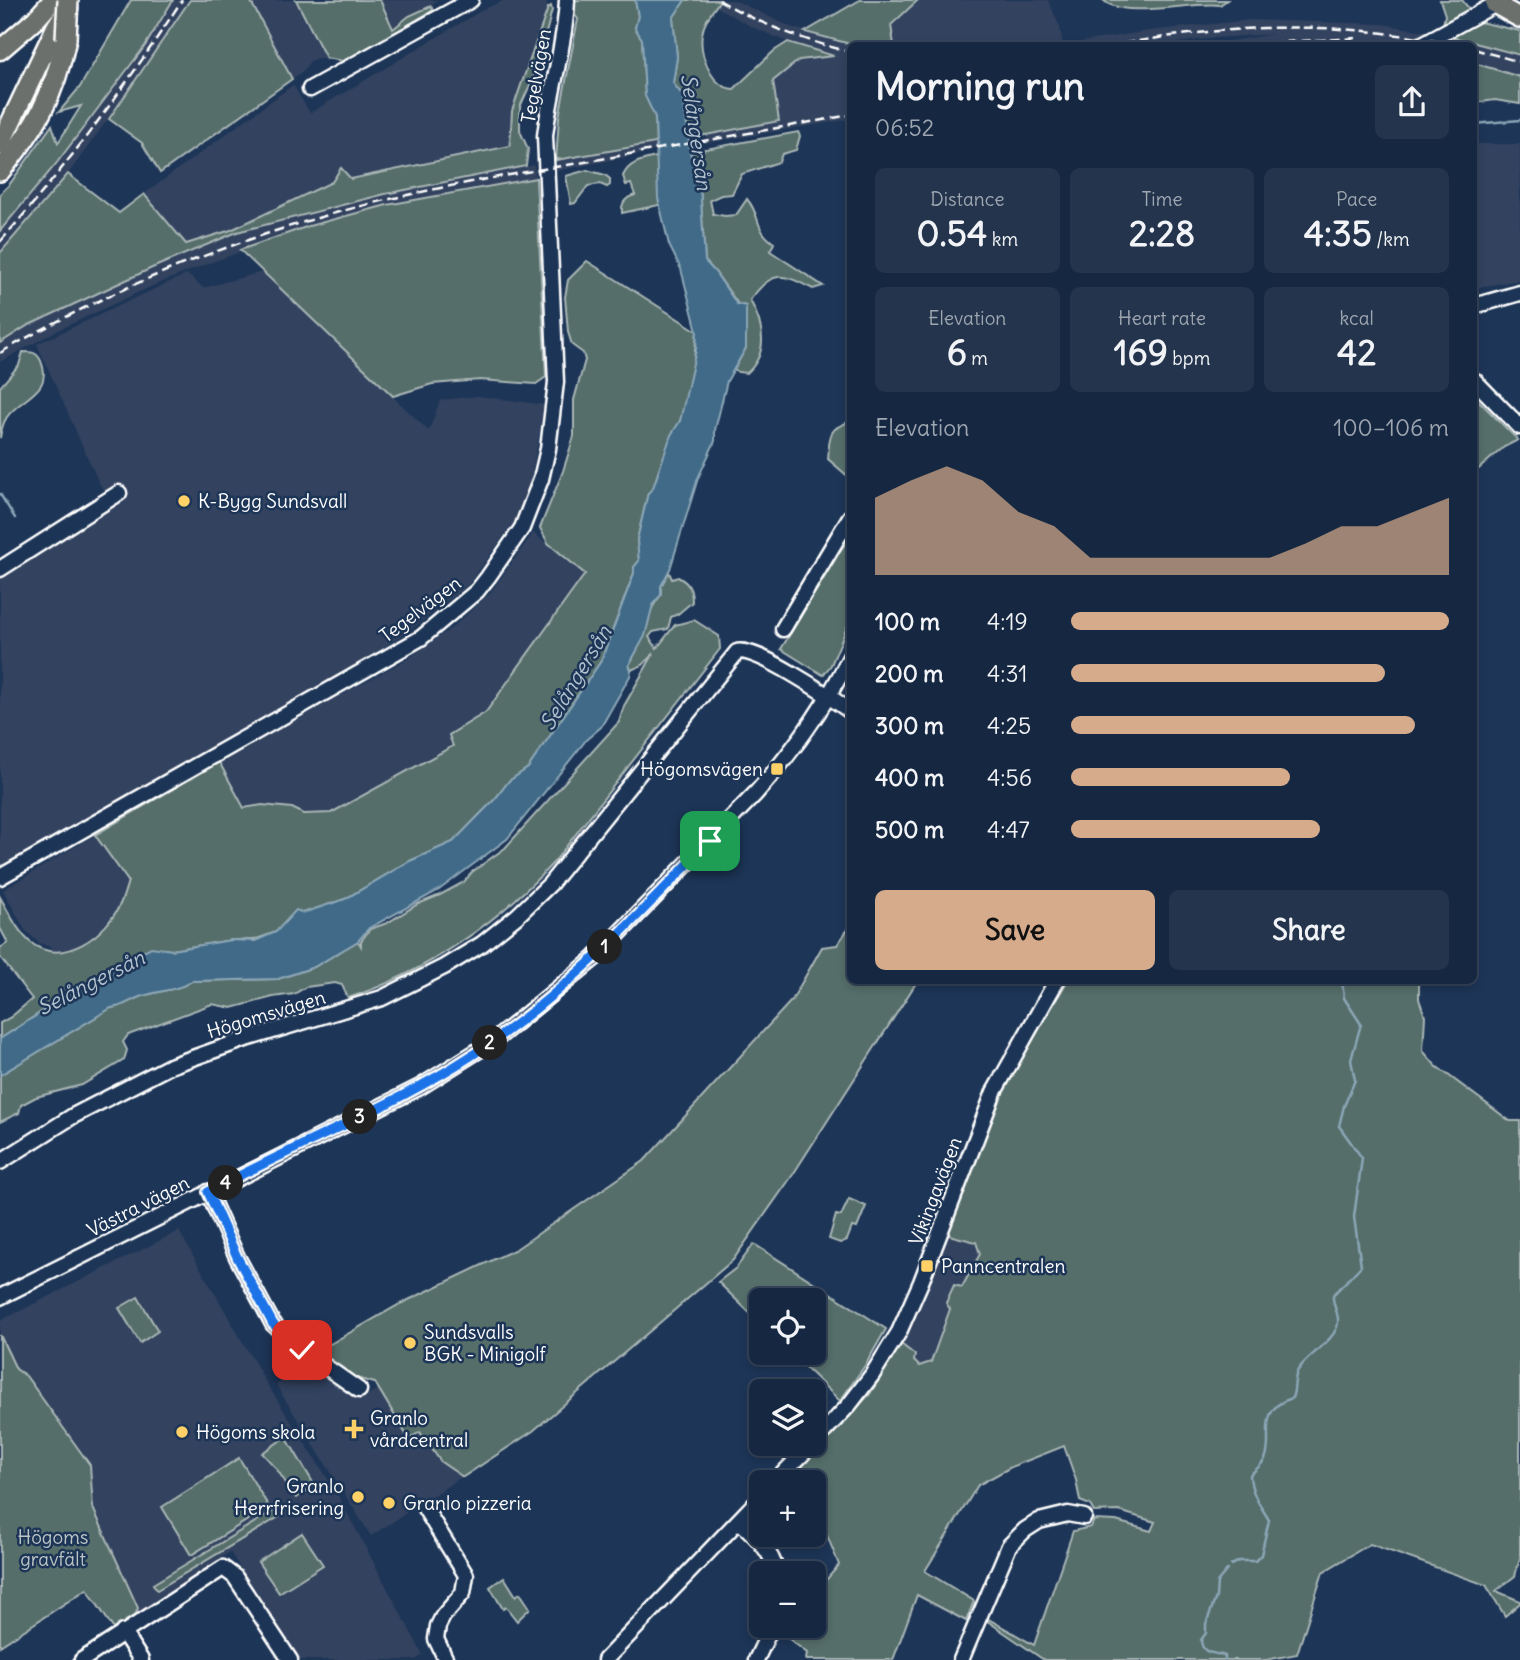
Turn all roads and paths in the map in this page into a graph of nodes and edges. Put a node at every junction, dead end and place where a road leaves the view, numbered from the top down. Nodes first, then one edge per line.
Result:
1 (53, 0) edge
2 (68, 0) edge
3 (471, 0) edge
4 (568, 0) edge
5 (1499, 2) edge
6 (1520, 18) edge
7 (1426, 42) edge
8 (0, 50) edge
9 (310, 89) dead end
10 (0, 129) edge
11 (0, 145) edge
12 (0, 171) edge
13 (1520, 293) edge
14 (1477, 305) edge
15 (1477, 383) edge
16 (1520, 427) edge
17 (118, 493) dead end
18 (847, 522) edge
19 (0, 569) edge
20 (783, 629) dead end
21 (847, 663) edge
22 (829, 697) junction
23 (847, 709) edge
24 (0, 877) edge
25 (1055, 984) edge
26 (0, 1162) edge
27 (208, 1192) junction
28 (0, 1297) edge
29 (359, 1390) dead end
30 (826, 1429) edge
31 (800, 1456) edge
32 (787, 1470) edge
33 (424, 1507) dead end
34 (749, 1510) edge
35 (1084, 1517) dead end
36 (739, 1521) junction
37 (771, 1561) edge
38 (123, 1632) junction
39 (766, 1638) edge
40 (82, 1660) edge
41 (141, 1660) edge
42 (290, 1660) edge
43 (446, 1660) edge
44 (605, 1660) edge
45 (756, 1660) edge
46 (961, 1660) edge

1 - 8 main road
2 - 10 main road
2 - 11 main road
2 - 12 highway, bridge
3 - 9 street
4 - 24 street, Tegelvägen
5 - 6 main road
5 - 7 street
13 - 14 street
15 - 16 street
17 - 19 street
18 - 20 street
21 - 22 street, Västra vägen
22 - 23 street
22 - 26 street, Högomsvägen
22 - 27 street, Västra vägen
25 - 30 street, Vikingavägen
27 - 28 street, Västra vägen
27 - 29 street
31 - 32 street, Vikingavägen
33 - 43 street
34 - 36 street
35 - 46 street
36 - 37 street
36 - 44 street
38 - 40 street
38 - 41 street
38 - 42 street
39 - 45 street

